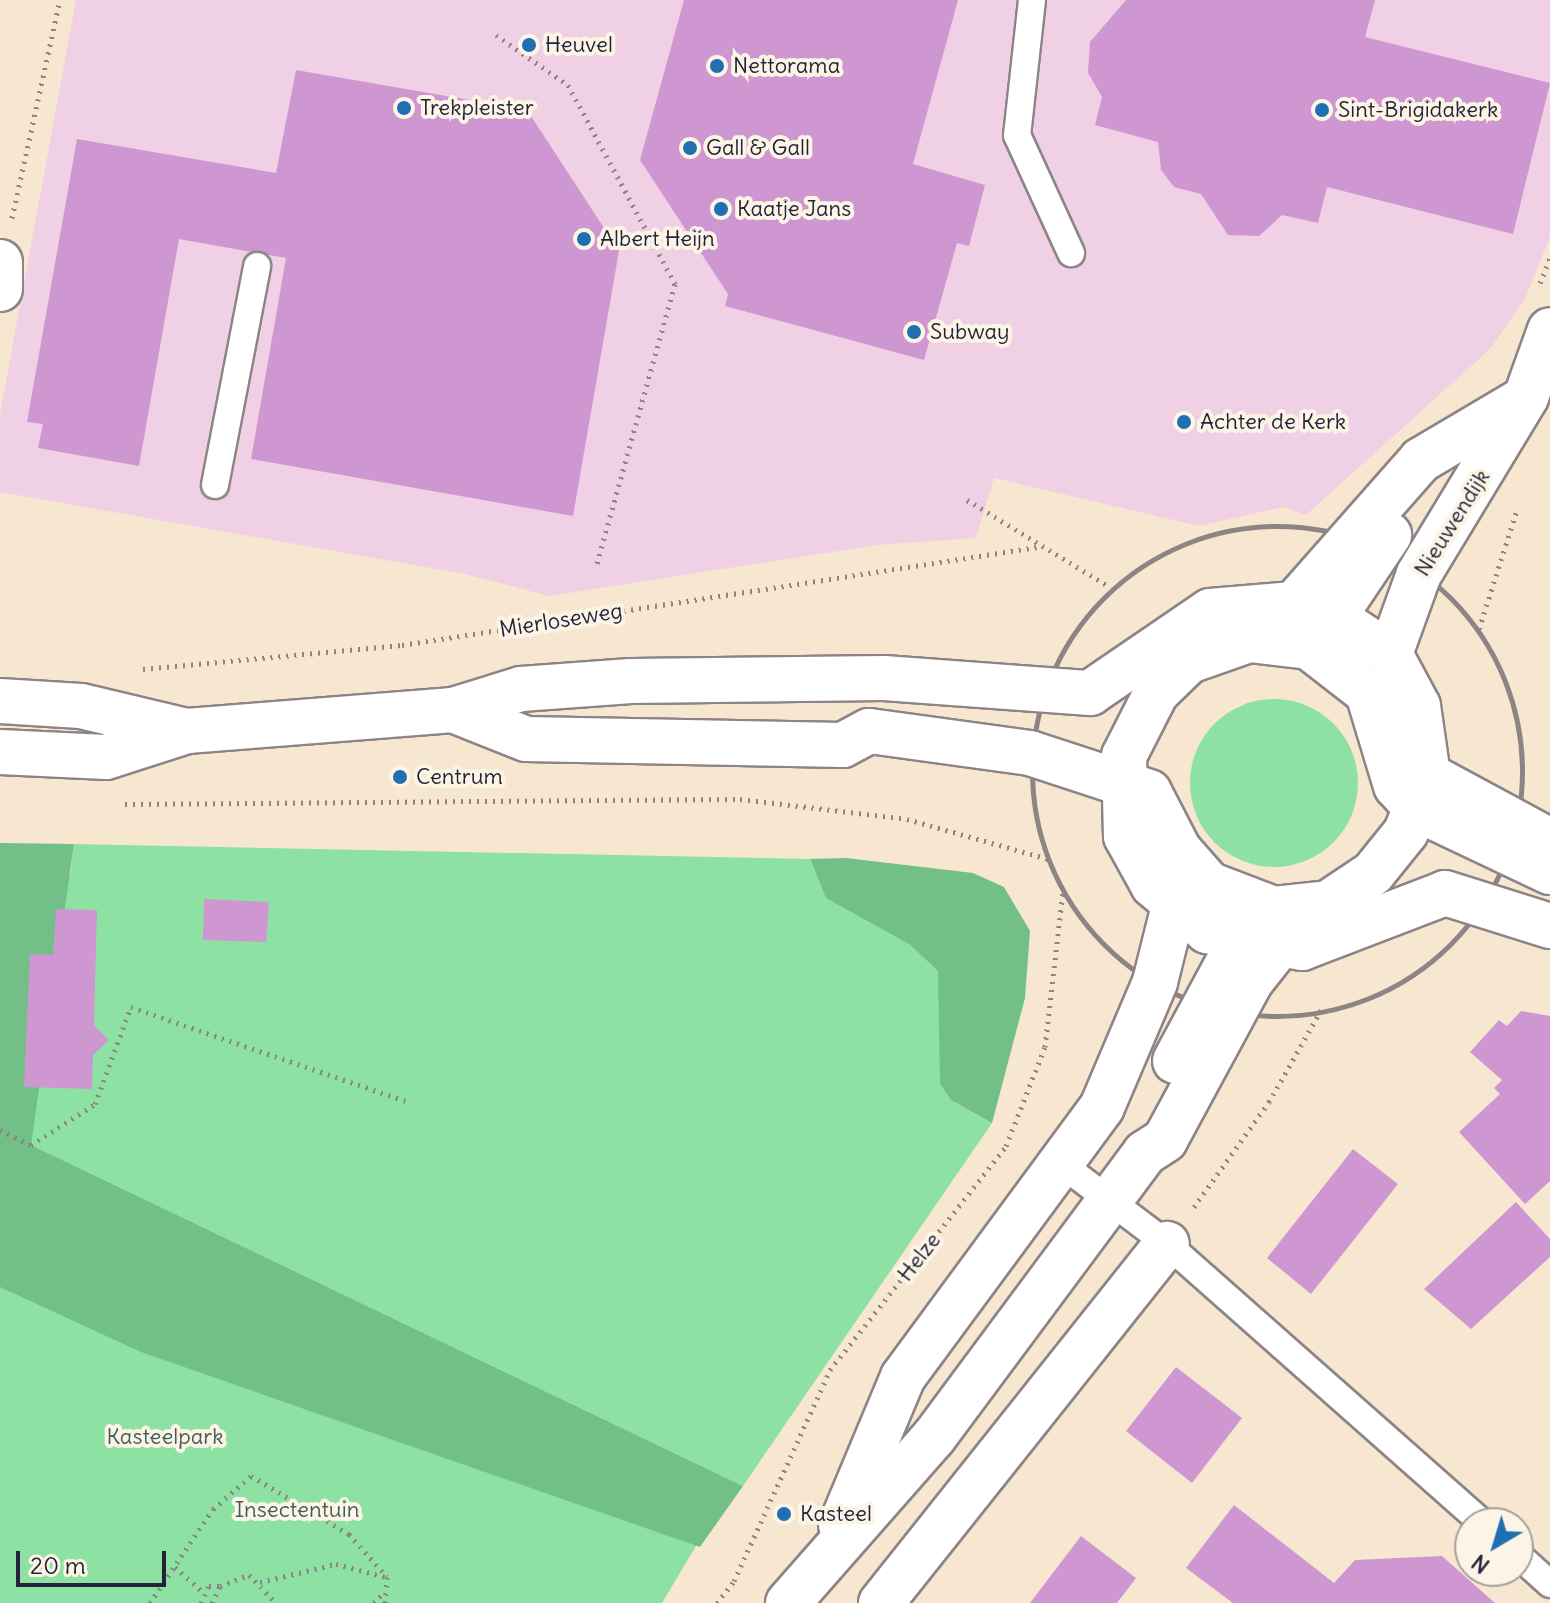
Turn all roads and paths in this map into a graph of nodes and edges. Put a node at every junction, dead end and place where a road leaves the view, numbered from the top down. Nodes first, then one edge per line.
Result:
1 (60, 0) edge
2 (1032, 0) edge
3 (496, 35) dead end
4 (1071, 253) dead end
5 (257, 266) dead end
6 (1, 272) edge
7 (1550, 330) edge
8 (1526, 397) junction
9 (215, 485) dead end
10 (1522, 498) dead end
11 (967, 500) dead end
12 (1303, 532) dead end
13 (1037, 547) junction
14 (597, 564) dead end
15 (1313, 623) junction
16 (1478, 630) dead end
17 (1390, 654) junction
18 (136, 669) dead end
19 (0, 701) edge
20 (453, 710) junction
21 (187, 731) junction
22 (0, 752) edge
23 (1422, 792) junction
24 (1121, 793) junction
25 (119, 803) dead end
26 (1550, 841) edge
27 (1048, 859) dead end
28 (1550, 872) edge
29 (1063, 891) dead end
30 (1174, 906) junction
31 (1248, 923) junction
32 (1550, 926) edge
33 (1278, 947) junction
34 (1321, 1010) dead end
35 (405, 1101) dead end
36 (0, 1130) edge
37 (1145, 1153) junction
38 (1064, 1166) junction
39 (1114, 1203) junction
40 (1167, 1244) junction
41 (1464, 1507) edge
42 (828, 1557) junction
43 (175, 1567) junction
44 (1534, 1570) edge
45 (387, 1577) junction
46 (260, 1582) junction
47 (1550, 1584) edge
48 (220, 1586) junction
49 (386, 1590) junction
50 (205, 1594) junction
51 (150, 1603) edge
52 (201, 1603) edge
53 (212, 1603) edge
54 (276, 1603) edge
55 (374, 1603) edge
56 (385, 1603) edge
57 (717, 1603) edge
58 (788, 1603) edge
59 (881, 1603) edge

1 - 6 path
2 - 4 lane
3 - 14 path
5 - 9 lane
7 - 8 main road, Nieuwendijk
8 - 15 main road, Nieuwendijk
8 - 17 main road, Nieuwendijk
10 - 16 path
11 - 13 path
12 - 13 path
13 - 18 path, Mierloseweg
15 - 17 main road
15 - 20 main road
15 - 23 main road
15 - 24 main road
17 - 23 main road
19 - 21 main road
20 - 21 main road
20 - 24 main road
21 - 22 main road
23 - 26 main road
23 - 28 main road
23 - 31 main road
24 - 30 main road
24 - 31 main road
25 - 27 path
29 - 57 path, Helze
30 - 31 main road
30 - 38 main road
31 - 33 main road
31 - 37 main road
32 - 33 main road
33 - 37 main road
34 - 40 path
35 - 36 path
37 - 39 main road
38 - 39 lane
38 - 42 main road
39 - 40 lane
39 - 42 main road
40 - 41 lane
40 - 59 main road
42 - 58 main road
43 - 45 path
43 - 50 path
43 - 51 path
44 - 47 lane
45 - 46 path
45 - 49 path
46 - 48 path
46 - 54 path
48 - 50 path
48 - 53 path
49 - 55 path
49 - 56 path
50 - 52 path

